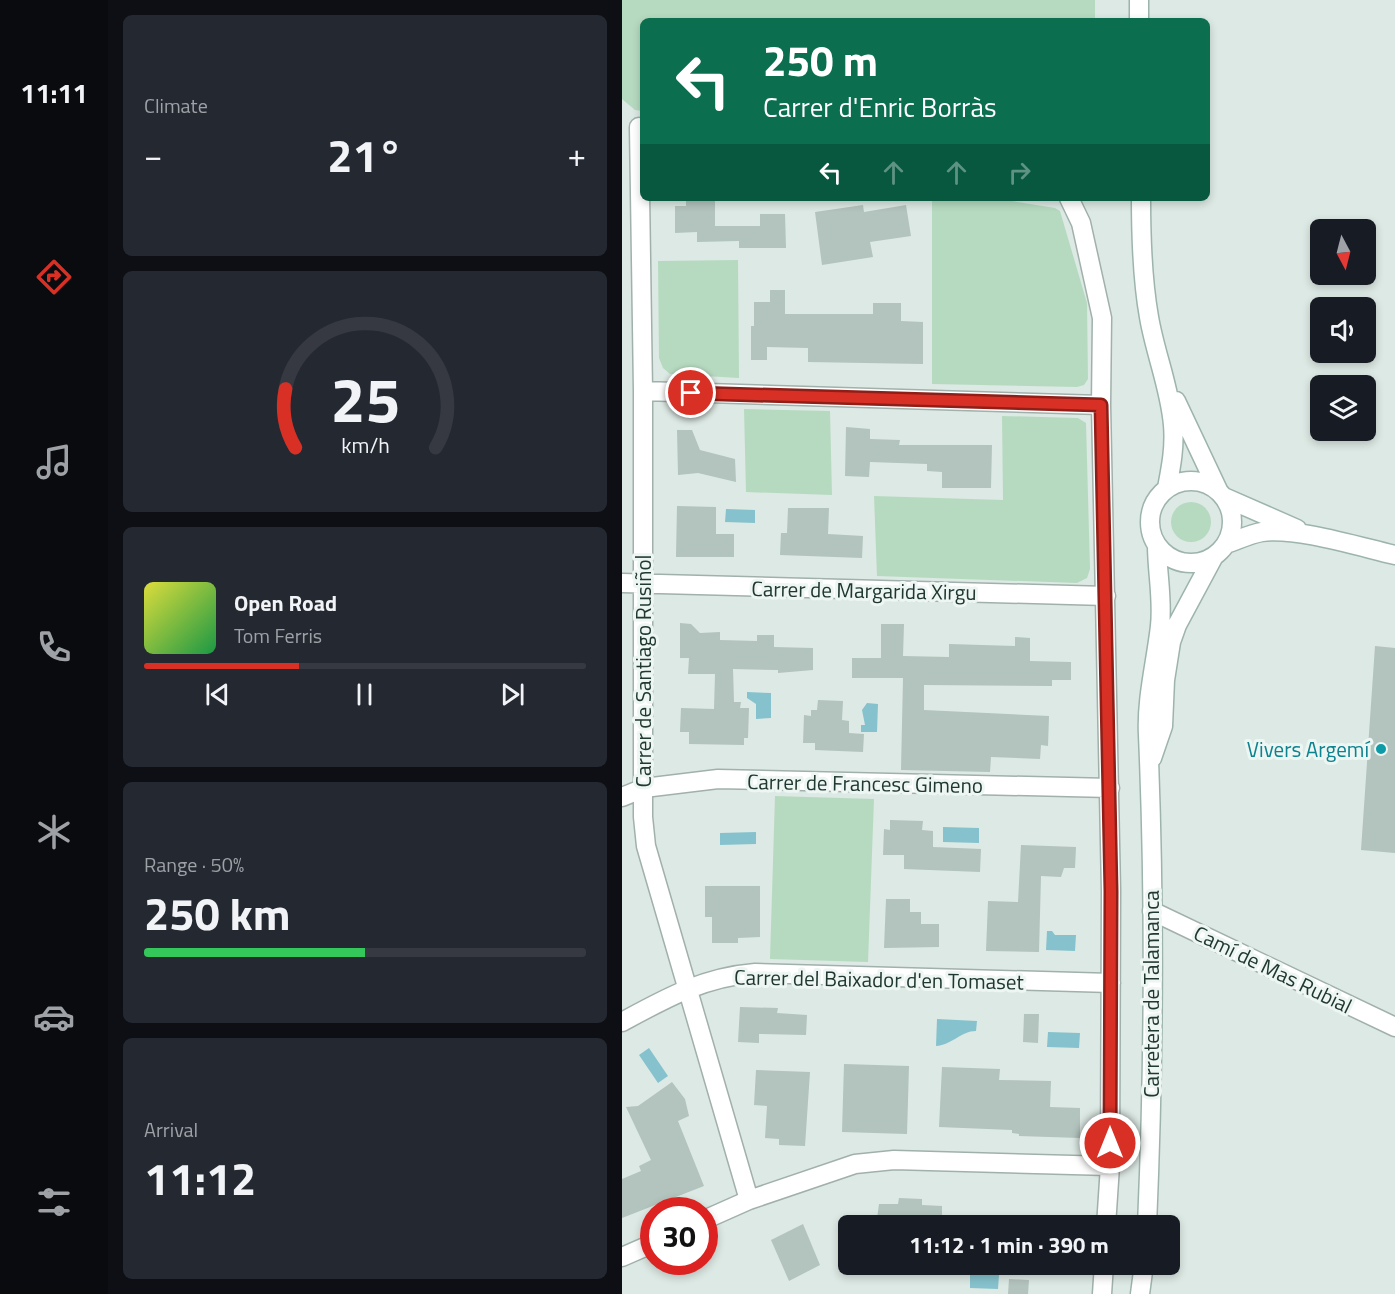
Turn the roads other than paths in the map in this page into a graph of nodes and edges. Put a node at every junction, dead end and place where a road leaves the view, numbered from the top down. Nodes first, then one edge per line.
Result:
1 (1139, 0) edge
2 (1139, 18) edge
3 (635, 126) edge
4 (1070, 201) edge
5 (1141, 201) edge
6 (1164, 375) junction
7 (643, 391) junction
8 (1101, 405) junction
9 (1168, 488) junction
10 (1221, 493) junction
11 (1309, 536) junction
12 (1157, 545) junction
13 (1220, 550) junction
14 (1394, 555) edge
15 (622, 583) edge
16 (642, 584) junction
17 (1106, 596) junction
18 (1151, 763) junction
19 (644, 788) junction
20 (1110, 788) junction
21 (622, 797) edge
22 (1152, 911) junction
23 (1111, 983) junction
24 (688, 987) junction
25 (622, 1022) edge
26 (1394, 1027) edge
27 (1110, 1166) junction
28 (749, 1200) junction
29 (718, 1214) edge
30 (1107, 1215) edge
31 (1147, 1215) edge
32 (640, 1249) edge
33 (622, 1257) edge
34 (1103, 1275) edge
35 (1143, 1275) edge
36 (1102, 1294) edge
37 (1140, 1294) edge

1 - 2 street
3 - 7 street, Carrer de Santiago Rusiñol
4 - 8 street
5 - 6 street
6 - 9 street
6 - 10 street
7 - 8 street
7 - 16 street, Carrer de Santiago Rusiñol
8 - 17 street
9 - 10 street
9 - 12 street
10 - 11 street
10 - 13 street
11 - 13 street
11 - 14 street
12 - 13 street
12 - 18 street, Carretera de Talamanca
13 - 18 street, Carretera de Talamanca
15 - 16 street, Carrer de Margarida Xirgu
16 - 17 street, Carrer de Margarida Xirgu
16 - 19 street, Carrer de Santiago Rusiñol
17 - 20 street
18 - 22 street, Carretera de Talamanca
19 - 20 street, Carrer de Francesc Gimeno
19 - 21 street, Carrer de Francesc Gimeno
19 - 24 street, Carrer de Santiago Rusiñol
20 - 23 street
22 - 26 street, Camí de Mas Rubial
22 - 31 street, Carretera de Talamanca
23 - 24 street, Carrer del Baixador d'en Tomaset
23 - 27 street
24 - 25 street, Carrer del Baixador d'en Tomaset
24 - 28 street, Carrer de Santiago Rusiñol
27 - 28 street
27 - 30 street
28 - 29 street
32 - 33 street
34 - 36 street
35 - 37 street

